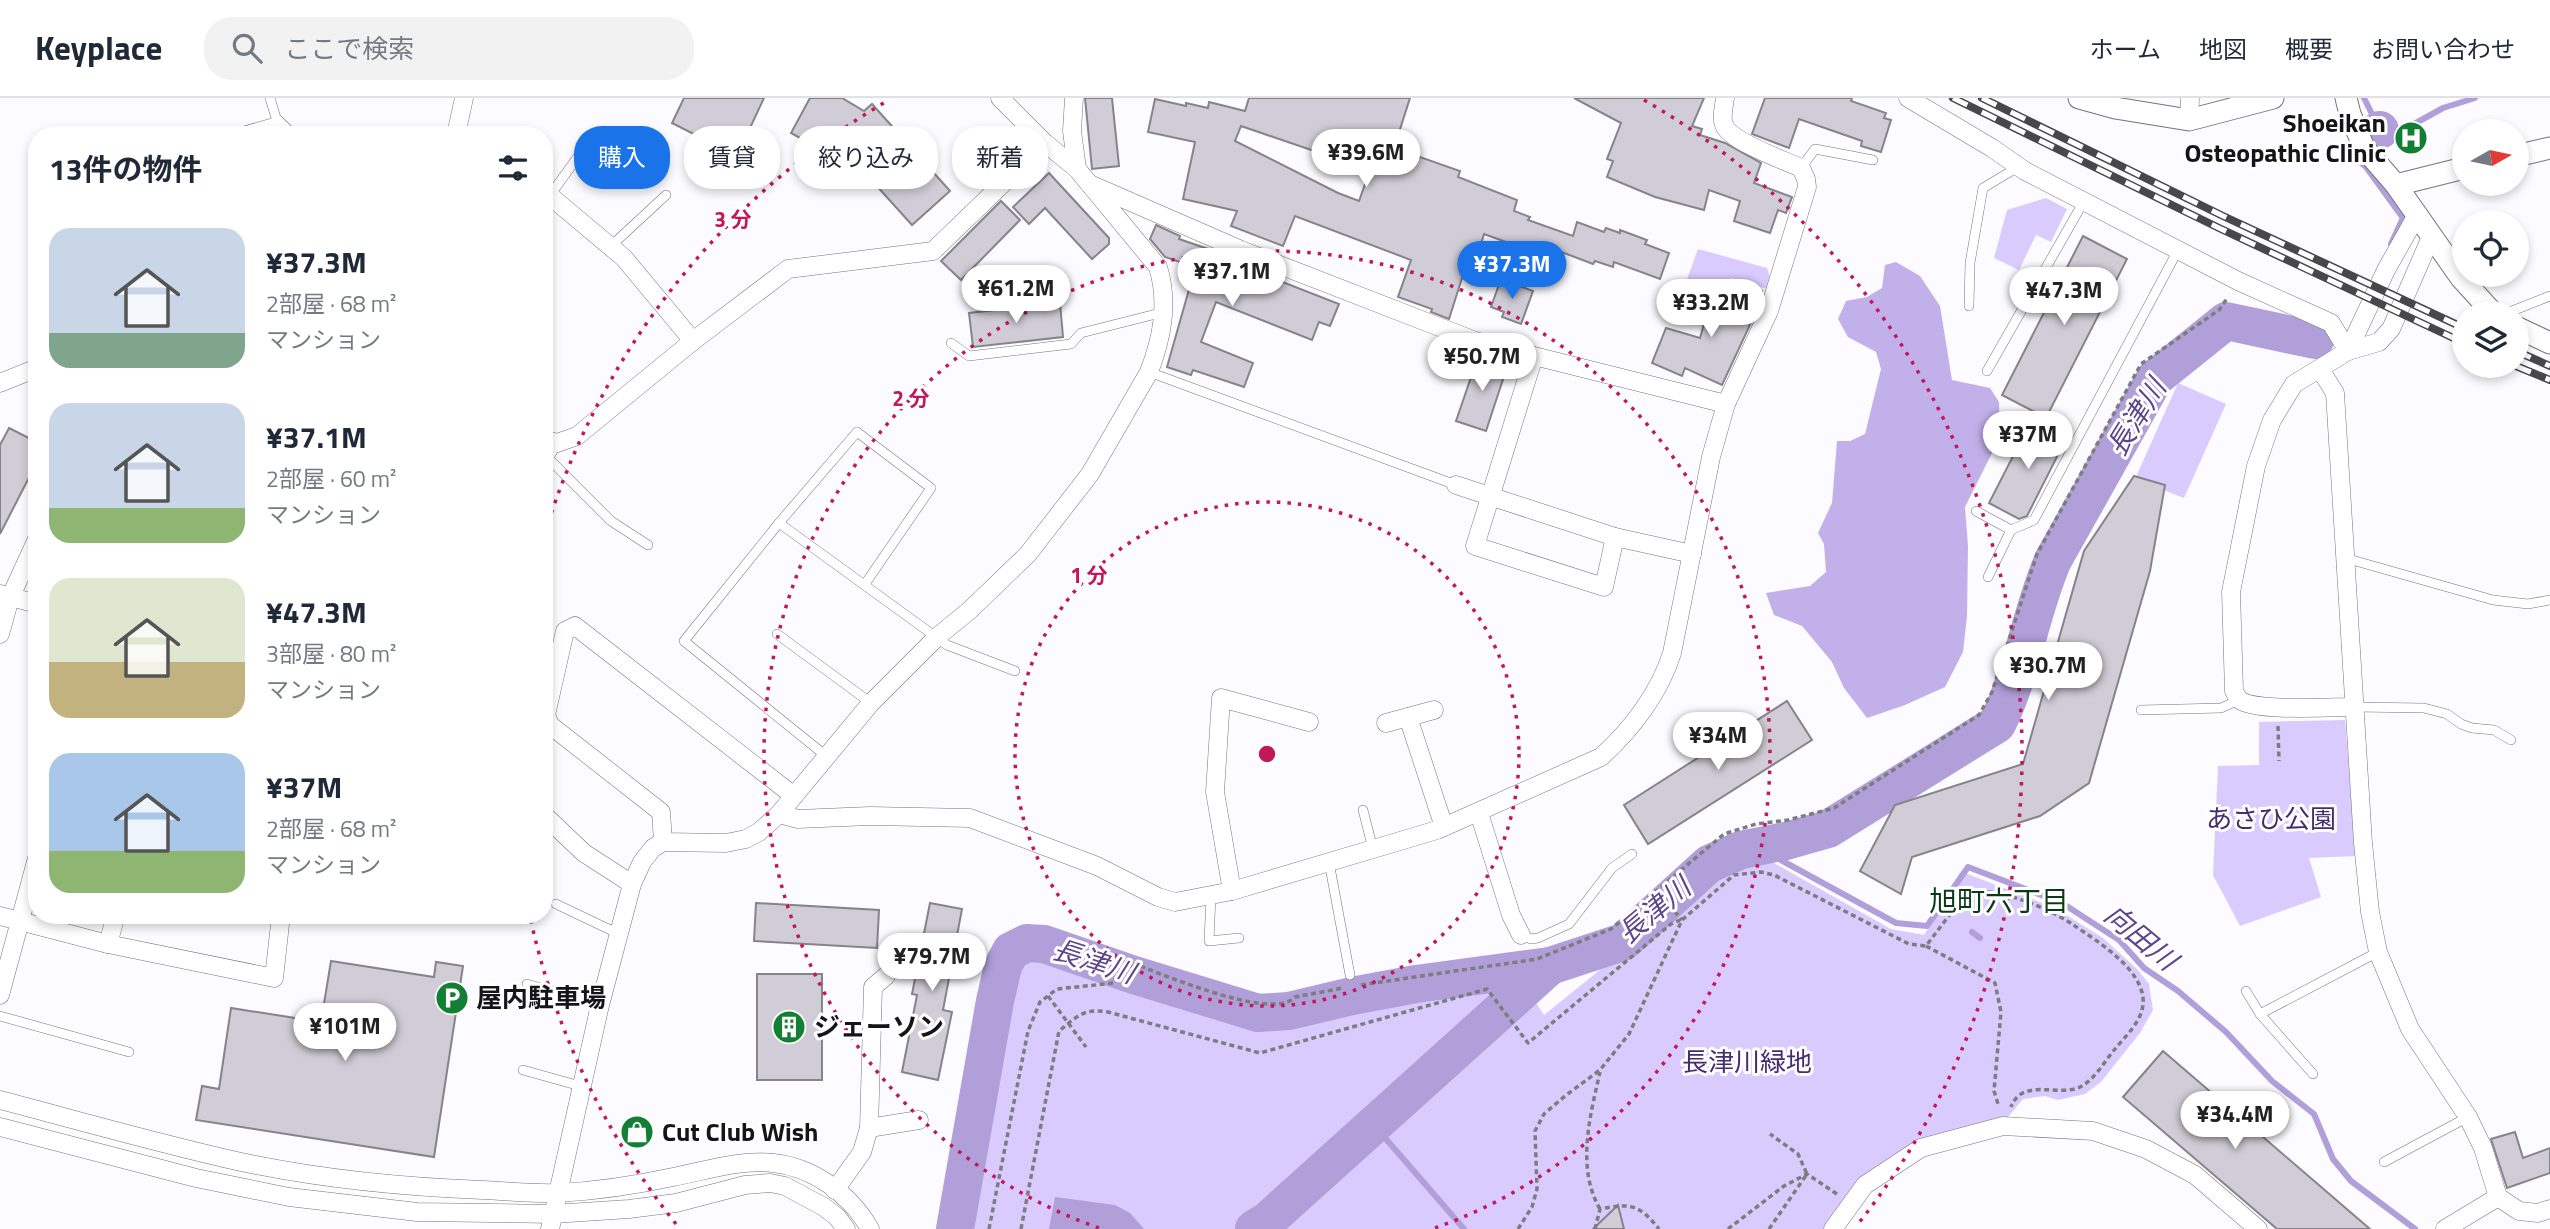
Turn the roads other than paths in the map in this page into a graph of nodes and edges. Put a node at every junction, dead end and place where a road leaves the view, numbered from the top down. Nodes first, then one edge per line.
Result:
1 (270, 98) edge
2 (464, 98) edge
3 (999, 98) edge
4 (1074, 98) edge
5 (1724, 98) edge
6 (1908, 98) edge
7 (2079, 98) edge
8 (2190, 98) edge
9 (2273, 98) edge
10 (2346, 98) edge
11 (2115, 103) edge
12 (2189, 120) junction
13 (279, 121) junction
14 (262, 126) edge
15 (284, 126) edge
16 (458, 126) edge
17 (1028, 126) edge
18 (1048, 145) edge
19 (2550, 148) edge
20 (2529, 153) edge
21 (574, 160) edge
22 (1873, 160) dead end
23 (2020, 166) junction
24 (1801, 168) junction
25 (1077, 169) junction
26 (2452, 171) edge
27 (1089, 183) junction
28 (553, 185) edge
29 (2396, 185) junction
30 (997, 189) edge
31 (666, 195) dead end
32 (553, 197) edge
33 (2084, 201) junction
34 (2417, 215) junction
35 (2431, 237) junction
36 (611, 246) junction
37 (2178, 250) junction
38 (2550, 296) edge
39 (2482, 301) edge
40 (2529, 304) edge
41 (1969, 306) dead end
42 (1164, 312) junction
43 (2529, 333) edge
44 (693, 341) junction
45 (951, 343) dead end
46 (2550, 343) edge
47 (2348, 351) junction
48 (1534, 356) junction
49 (2320, 369) junction
50 (1987, 371) dead end
51 (28, 372) edge
52 (1149, 372) junction
53 (0, 383) edge
54 (1726, 404) junction
55 (553, 450) edge
56 (553, 456) edge
57 (1456, 485) joint
58 (1490, 497) junction
59 (1976, 512) dead end
60 (779, 523) junction
61 (2011, 530) junction
62 (1615, 537) junction
63 (648, 545) dead end
64 (1692, 554) junction
65 (28, 555) edge
66 (2345, 558) junction
67 (1988, 577) dead end
68 (865, 584) junction
69 (5, 596) edge
70 (2550, 600) edge
71 (28, 602) edge
72 (0, 634) edge
73 (777, 634) dead end
74 (937, 637) junction
75 (1014, 671) dead end
76 (553, 684) edge
77 (2239, 699) junction
78 (871, 704) junction
79 (2356, 707) junction
80 (1434, 710) dead end
81 (2141, 710) dead end
82 (1408, 717) junction
83 (1309, 722) dead end
84 (1386, 723) dead end
85 (553, 728) edge
86 (2511, 740) dead end
87 (826, 756) junction
88 (794, 796) junction
89 (1363, 810) dead end
90 (1479, 813) junction
91 (779, 814) junction
92 (553, 824) edge
93 (1444, 827) junction
94 (663, 842) junction
95 (1373, 849) junction
96 (1632, 854) dead end
97 (1329, 862) junction
98 (632, 884) junction
99 (28, 891) edge
100 (1232, 891) junction
101 (1211, 896) junction
102 (556, 904) dead end
103 (0, 916) edge
104 (20, 921) junction
105 (28, 923) edge
106 (31, 924) edge
107 (114, 924) edge
108 (280, 924) edge
109 (619, 934) junction
110 (1521, 935) joint
111 (1240, 938) dead end
112 (108, 944) junction
113 (2378, 952) junction
114 (1350, 975) dead end
115 (886, 976) dead end
116 (527, 984) dead end
117 (2246, 992) dead end
118 (0, 995) edge
119 (600, 1005) junction
120 (2260, 1014) junction
121 (0, 1016) edge
122 (129, 1052) dead end
123 (523, 1070) dead end
124 (2313, 1074) dead end
125 (580, 1086) junction
126 (0, 1100) edge
127 (2468, 1117) junction
128 (919, 1119) dead end
129 (0, 1127) edge
130 (869, 1128) junction
131 (2384, 1162) dead end
132 (835, 1190) junction
133 (558, 1193) junction
134 (2498, 1197) junction
135 (2550, 1209) edge
136 (552, 1222) edge
137 (2450, 1228) edge
138 (846, 1229) edge
139 (870, 1229) edge
140 (1833, 1229) edge
141 (2258, 1229) edge

1 - 13 lane
2 - 16 street
3 - 17 street
4 - 25 street
5 - 24 street
6 - 23 street
7 - 11 street
8 - 12 street
9 - 12 street
10 - 29 street
11 - 12 street
13 - 14 lane
13 - 15 lane
18 - 25 street
19 - 20 street
21 - 28 lane
22 - 24 lane
23 - 33 street
23 - 41 lane
24 - 54 street
25 - 27 street
26 - 29 street
27 - 42 street
27 - 48 street
29 - 34 street
30 - 44 street
31 - 36 lane
32 - 36 street
33 - 37 street
33 - 50 lane
34 - 35 street
34 - 47 street
35 - 39 street
35 - 47 street
36 - 44 street
37 - 47 street
37 - 61 lane
38 - 40 lane
42 - 45 lane
42 - 52 street
43 - 46 street
44 - 55 street
47 - 49 street
48 - 54 street
48 - 58 street
49 - 66 street
49 - 77 street
51 - 53 street
52 - 57 lane
52 - 74 street
54 - 64 street
56 - 63 lane
57 - 58 street
58 - 62 street
58 - 62 street
59 - 61 lane
60 - 68 lane
60 - 68 lane
60 - 87 lane
61 - 67 lane
62 - 64 street
64 - 90 street
65 - 69 street
66 - 70 lane
66 - 79 street
68 - 74 lane
69 - 71 street
69 - 72 street
73 - 78 lane
74 - 75 lane
74 - 78 street
76 - 88 street
77 - 79 street
77 - 81 lane
78 - 87 street
79 - 86 lane
79 - 113 street
80 - 82 street
82 - 84 street
82 - 93 street
83 - 100 street
85 - 94 street
87 - 88 street
88 - 91 street
89 - 95 lane
90 - 93 street
90 - 110 street
91 - 94 street
91 - 101 street
92 - 98 street
93 - 95 street
94 - 98 street
95 - 97 street
96 - 110 lane
97 - 100 street
97 - 114 lane
98 - 109 street
99 - 104 street
100 - 101 street
101 - 111 lane
102 - 109 lane
103 - 104 street
104 - 105 street
104 - 118 street
106 - 112 street
107 - 112 street
108 - 112 street
109 - 119 street
113 - 120 lane
113 - 127 street
115 - 130 street
116 - 119 lane
117 - 120 lane
119 - 125 street
120 - 124 lane
121 - 122 lane
123 - 125 lane
125 - 133 street
126 - 133 street
127 - 131 lane
127 - 134 street
128 - 130 street
129 - 136 street
130 - 132 street
132 - 133 street
132 - 139 street
133 - 136 street
134 - 135 street
134 - 137 street
136 - 138 street
140 - 141 street

